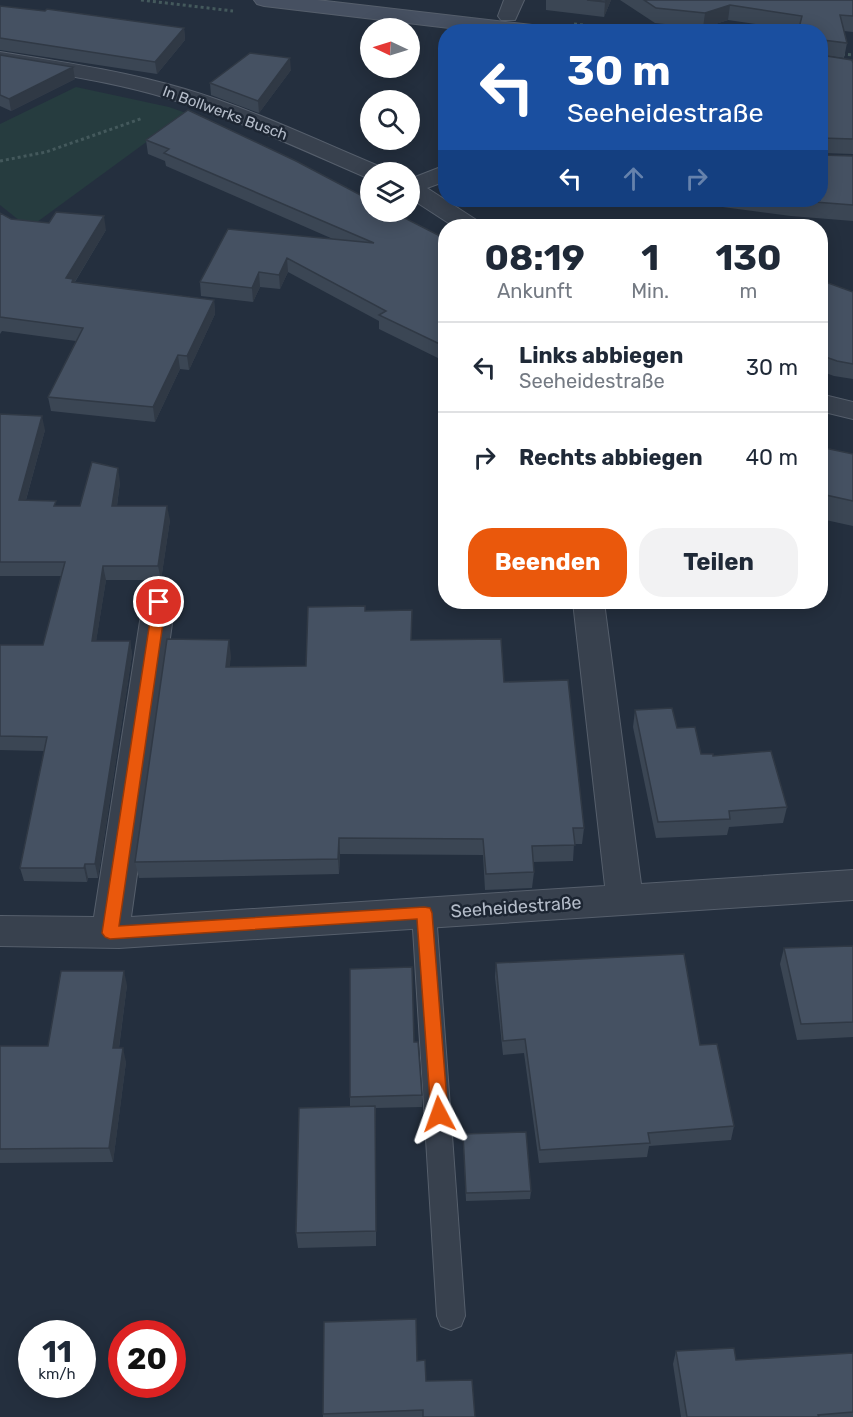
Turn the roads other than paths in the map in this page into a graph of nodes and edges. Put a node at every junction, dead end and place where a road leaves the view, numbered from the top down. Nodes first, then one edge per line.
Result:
1 (264, 0) edge
2 (471, 24) edge
3 (0, 58) edge
4 (360, 166) edge
5 (438, 176) edge
6 (420, 184) edge
7 (420, 194) edge
8 (438, 206) edge
9 (440, 207) edge
10 (458, 219) edge
11 (828, 404) edge
12 (853, 411) edge
13 (159, 602) dead end
14 (589, 609) edge
15 (853, 885) edge
16 (625, 900) junction
17 (424, 913) junction
18 (0, 931) edge
19 (110, 933) junction
20 (451, 1316) dead end

1 - 2 main road
3 - 4 street, In Bollwerks Busch
5 - 6 street
7 - 8 street
9 - 10 street
11 - 12 street
13 - 19 street
14 - 16 street
15 - 16 street, Seeheidestraße
16 - 17 street, Seeheidestraße
17 - 19 street, Seeheidestraße
17 - 20 lane
18 - 19 street, Seeheidestraße

